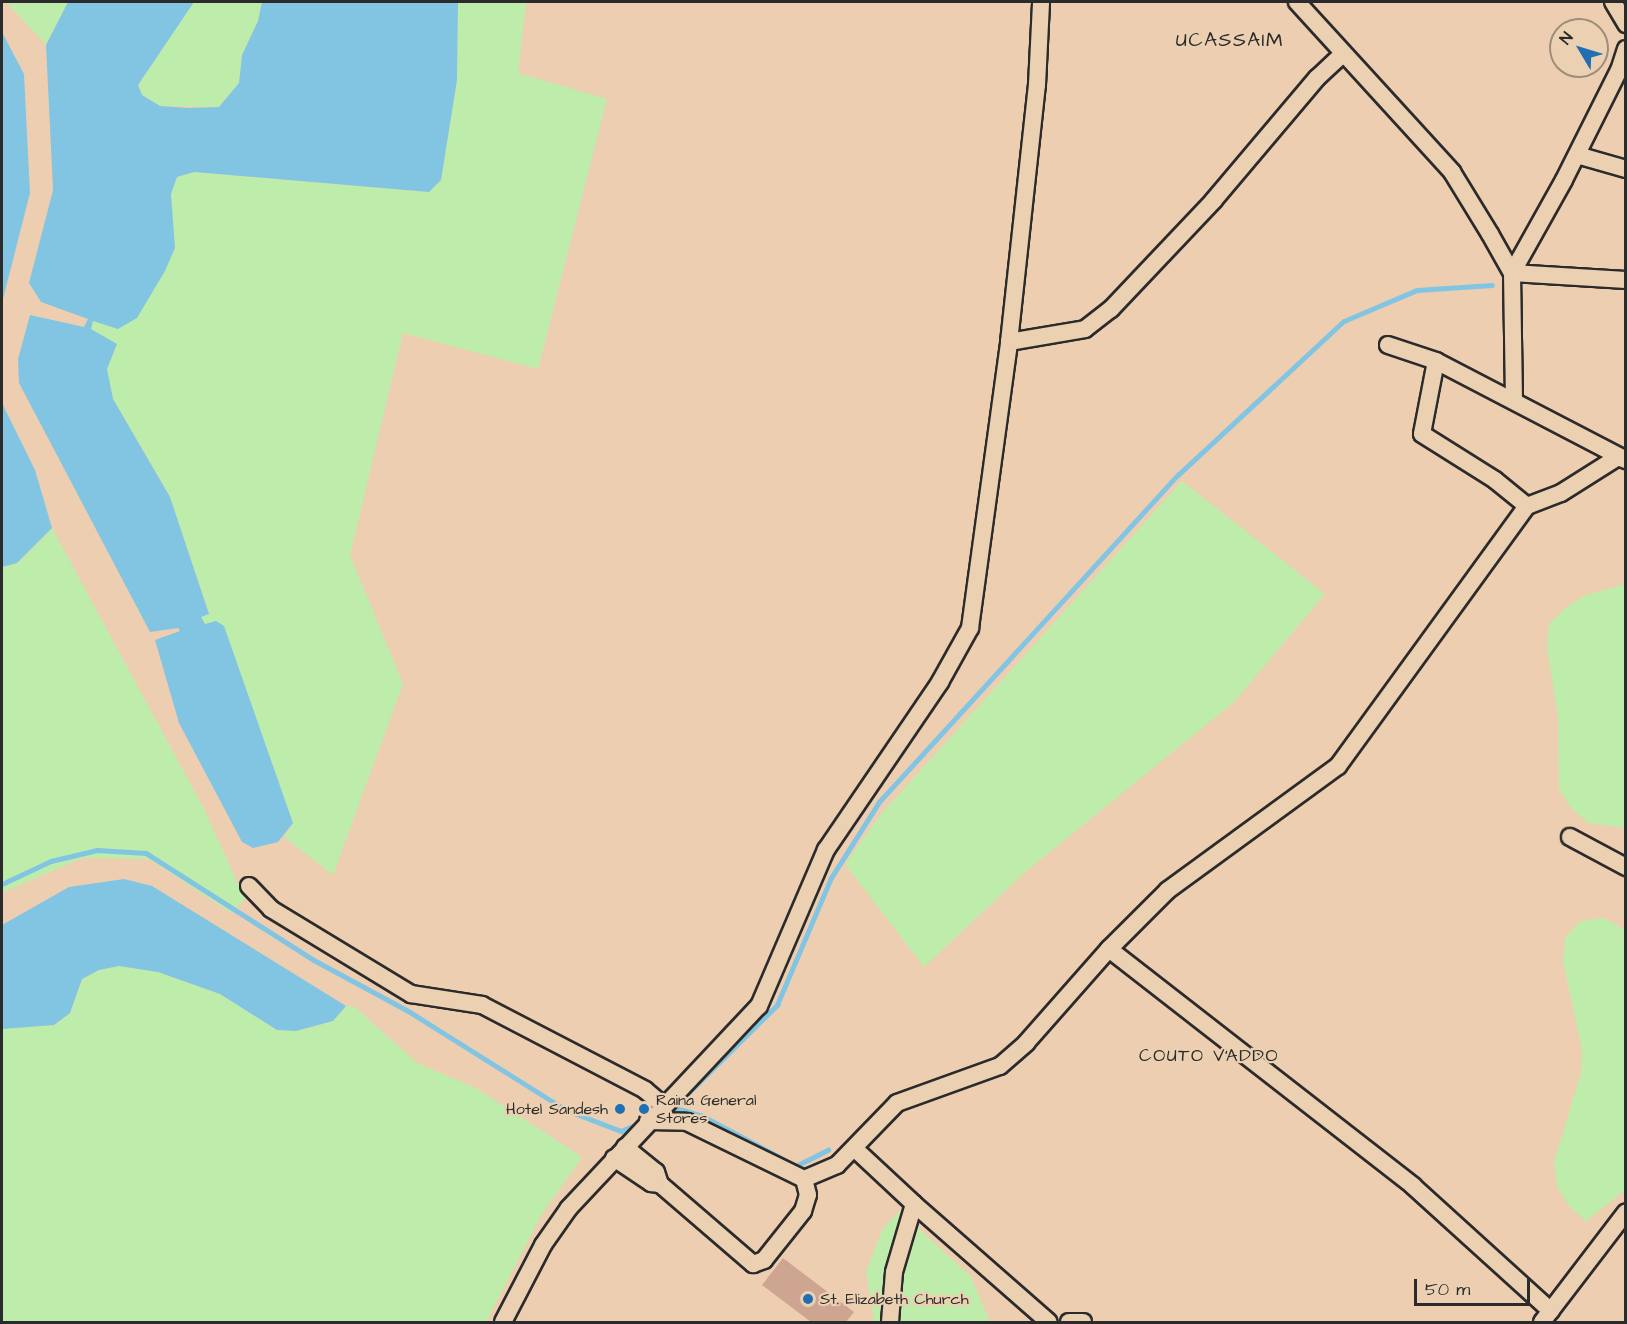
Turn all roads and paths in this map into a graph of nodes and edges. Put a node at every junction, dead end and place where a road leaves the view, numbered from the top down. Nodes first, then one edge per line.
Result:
1 (1041, 2) edge
2 (1297, 2) edge
3 (1613, 2) edge
4 (1626, 24) edge
5 (1626, 49) edge
6 (1343, 54) junction
7 (1577, 155) junction
8 (1626, 169) edge
9 (1512, 273) junction
10 (1626, 280) edge
11 (1009, 342) junction
12 (1388, 345) dead end
13 (1436, 361) junction
14 (1514, 400) junction
15 (1624, 459) edge
16 (1527, 506) junction
17 (1570, 837) dead end
18 (1626, 867) edge
19 (249, 886) dead end
20 (1109, 949) junction
21 (655, 1114) junction
22 (854, 1148) junction
23 (620, 1152) junction
24 (804, 1179) junction
25 (914, 1204) junction
26 (1626, 1212) edge
27 (1547, 1317) edge
28 (503, 1323) edge
29 (890, 1323) edge
30 (1049, 1323) edge
31 (1069, 1323) edge
32 (1083, 1323) edge

1 - 11 street
2 - 6 street
3 - 4 street
5 - 7 street
6 - 9 street
6 - 11 street
7 - 8 street
7 - 9 street
9 - 10 street
9 - 14 street
11 - 21 street
12 - 13 street
13 - 14 street
13 - 16 street
14 - 15 street
15 - 16 street
16 - 20 street
17 - 18 street
19 - 21 street
20 - 22 street
20 - 27 street
21 - 23 street
21 - 24 street
22 - 24 street
22 - 25 street
23 - 24 street
23 - 28 street
25 - 29 street
25 - 30 street
26 - 27 street
31 - 32 street

